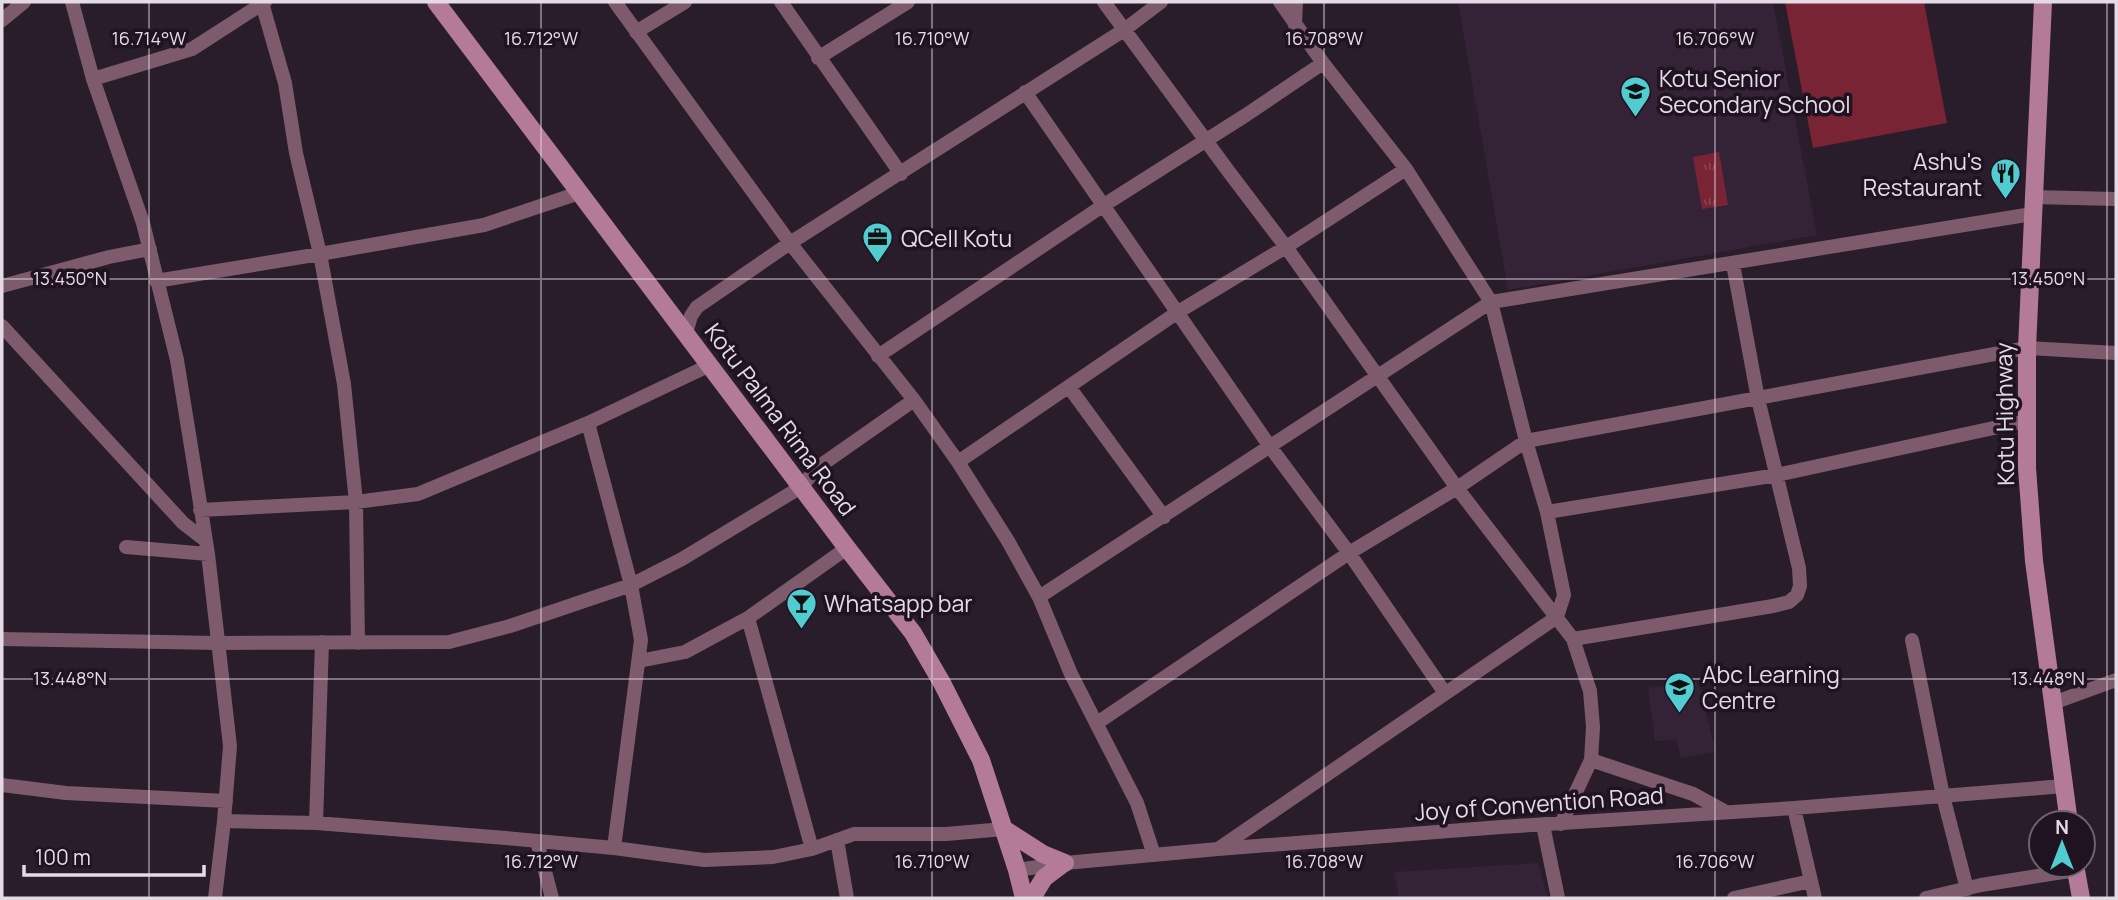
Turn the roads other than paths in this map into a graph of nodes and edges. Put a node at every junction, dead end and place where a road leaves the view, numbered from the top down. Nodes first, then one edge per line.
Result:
1 (24, 2) edge
2 (72, 2) edge
3 (263, 2) edge
4 (436, 2) edge
5 (615, 2) edge
6 (685, 2) edge
7 (781, 2) edge
8 (908, 2) edge
9 (1104, 2) edge
10 (1161, 2) edge
11 (1280, 2) edge
12 (1296, 2) edge
13 (2043, 2) edge
14 (2, 20) edge
15 (1295, 25) junction
16 (1124, 30) junction
17 (636, 32) junction
18 (818, 58) junction
19 (1323, 63) junction
20 (93, 79) junction
21 (1025, 92) junction
22 (1206, 139) junction
23 (1406, 169) junction
24 (901, 174) junction
25 (579, 192) junction
26 (2116, 199) edge
27 (1104, 205) junction
28 (2032, 205) junction
29 (790, 243) junction
30 (1286, 247) junction
31 (150, 249) junction
32 (320, 254) junction
33 (1733, 264) junction
34 (156, 281) junction
35 (2, 286) edge
36 (1491, 302) junction
37 (1178, 312) junction
38 (2, 326) edge
39 (686, 333) junction
40 (2027, 348) junction
41 (2116, 353) edge
42 (878, 356) junction
43 (710, 365) junction
44 (1378, 375) junction
45 (1069, 387) junction
46 (1758, 399) junction
47 (914, 400) junction
48 (2026, 421) junction
49 (588, 423) junction
50 (1526, 441) junction
51 (1271, 448) junction
52 (958, 462) junction
53 (1777, 475) junction
54 (801, 487) junction
55 (1457, 488) junction
56 (356, 502) junction
57 (200, 510) junction
58 (1547, 512) junction
59 (1164, 517) junction
60 (126, 547) dead end
61 (206, 547) junction
62 (847, 548) junction
63 (1349, 553) junction
64 (631, 585) junction
65 (1040, 597) junction
66 (1557, 617) junction
67 (748, 618) junction
68 (2, 639) edge
69 (1573, 639) junction
70 (1912, 639) dead end
71 (322, 642) junction
72 (217, 643) junction
73 (358, 643) junction
74 (639, 661) junction
75 (2116, 680) edge
76 (1445, 693) junction
77 (2053, 703) junction
78 (1097, 723) junction
79 (1591, 761) junction
80 (2, 785) edge
81 (2064, 786) junction
82 (1943, 796) junction
83 (226, 801) junction
84 (1794, 808) junction
85 (2067, 809) edge
86 (1727, 813) junction
87 (224, 821) junction
88 (316, 823) junction
89 (1561, 824) junction
90 (1543, 825) junction
91 (1004, 829) junction
92 (837, 840) junction
93 (537, 841) junction
94 (614, 848) junction
95 (812, 849) junction
96 (1218, 849) junction
97 (1154, 855) junction
98 (1064, 863) junction
99 (1017, 870) junction
100 (2027, 879) edge
101 (2078, 879) edge
102 (1811, 881) junction
103 (1977, 891) edge
104 (215, 898) edge
105 (552, 898) edge
106 (846, 898) edge
107 (1024, 898) edge
108 (1032, 898) edge
109 (1558, 898) edge
110 (1734, 898) edge
111 (1815, 898) edge
112 (1926, 898) edge
113 (2081, 898) edge

1 - 14 street
2 - 20 street
3 - 20 street
3 - 32 street
4 - 25 street, Kotu Palma Rima Road
5 - 17 street
6 - 17 street
7 - 18 street
8 - 18 street
9 - 16 street
10 - 16 street
11 - 15 street
12 - 15 street
13 - 28 street, Kotu Highway
15 - 19 street
16 - 21 street
16 - 22 street
17 - 29 street
18 - 24 street
19 - 22 street
19 - 23 street
20 - 31 street
21 - 24 street
21 - 27 street
22 - 27 street
22 - 30 street
23 - 30 street
23 - 36 street
24 - 29 street
25 - 32 street
25 - 39 street, Kotu Palma Rima Road
26 - 28 street
27 - 37 street
27 - 42 street
28 - 33 street
28 - 40 street, Kotu Highway
29 - 39 street
29 - 42 street
30 - 37 street
30 - 44 street
31 - 34 street
31 - 35 street
32 - 34 street
32 - 56 street
33 - 36 street
33 - 46 street
34 - 57 street
36 - 44 street
36 - 50 street
37 - 45 street
37 - 51 street
38 - 61 street
39 - 43 street, Kotu Palma Rima Road
40 - 41 street
40 - 46 street
40 - 48 street, Kotu Highway
42 - 47 street
43 - 49 street
43 - 54 street, Kotu Palma Rima Road
44 - 51 street
44 - 55 street
45 - 52 street
45 - 59 street
46 - 50 street
46 - 53 street
47 - 52 street
47 - 54 street
48 - 53 street
48 - 77 street, Kotu Highway
49 - 56 street
49 - 64 street
50 - 55 street
50 - 58 street
51 - 59 street
51 - 63 street
52 - 65 street
53 - 58 street
53 - 69 street
54 - 62 street, Kotu Palma Rima Road
54 - 64 street
55 - 63 street
55 - 66 street
56 - 57 street
56 - 73 street
57 - 61 street
58 - 66 street
59 - 65 street
60 - 61 street
61 - 72 street
62 - 67 street
62 - 91 street, Kotu Palma Rima Road
63 - 76 street
63 - 78 street
64 - 73 street
64 - 74 street
65 - 78 street
66 - 69 street
66 - 76 street
67 - 74 street
67 - 95 street
68 - 72 street
69 - 79 street
70 - 82 street
71 - 72 street
71 - 73 street
71 - 88 street
72 - 83 street
74 - 94 street
75 - 77 street
76 - 96 street
77 - 81 street, Kotu Highway
78 - 97 street
79 - 86 street
79 - 89 street
80 - 83 street
81 - 82 street, Joy of Convention Road
81 - 85 street, Kotu Highway
82 - 84 street, Joy of Convention Road
82 - 103 street
83 - 87 street
84 - 86 street, Joy of Convention Road
84 - 102 street
86 - 89 street, Joy of Convention Road
87 - 88 street
87 - 104 street
88 - 93 street
89 - 90 street, Joy of Convention Road
90 - 96 street, Joy of Convention Road
90 - 109 street
91 - 92 street
91 - 98 street
91 - 99 street, Kotu Palma Rima Road
92 - 95 street
92 - 106 street
93 - 94 street
93 - 105 street
94 - 95 street
96 - 97 street, Joy of Convention Road
97 - 98 street, Joy of Convention Road
98 - 99 street, Joy of Convention Road
98 - 108 street
99 - 107 street, Kotu Palma Rima Road
100 - 103 street
101 - 113 street
102 - 110 street
102 - 111 street
103 - 112 street

